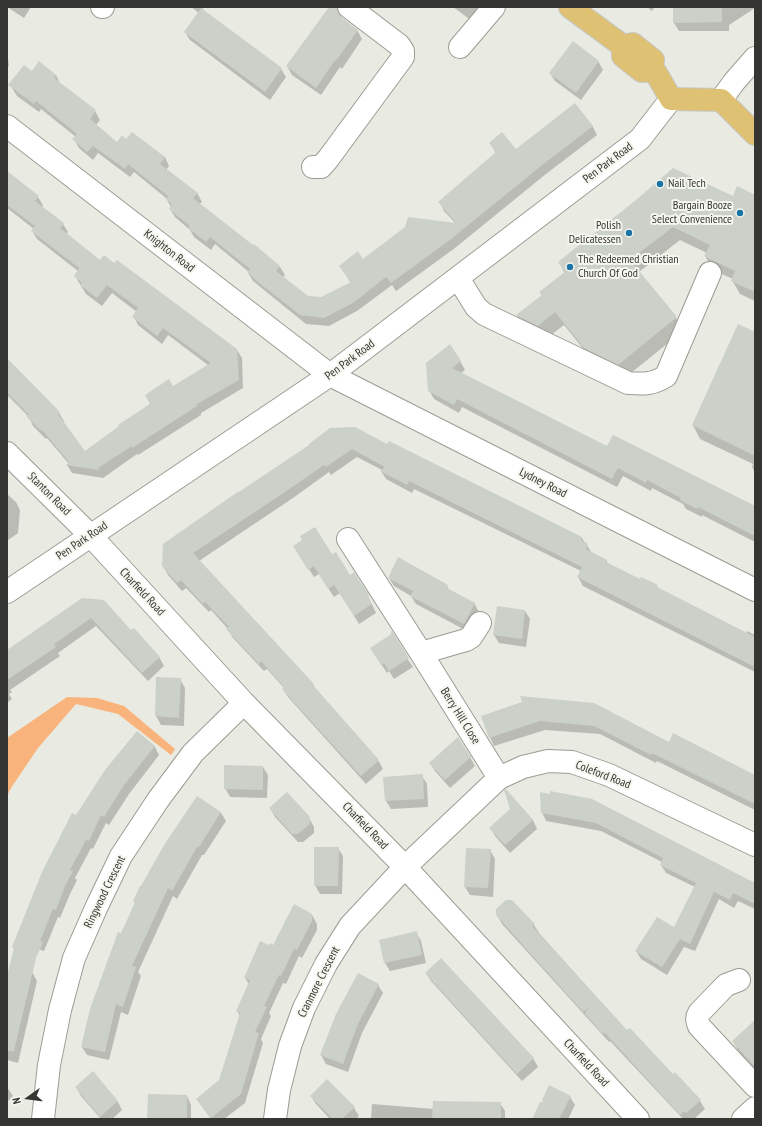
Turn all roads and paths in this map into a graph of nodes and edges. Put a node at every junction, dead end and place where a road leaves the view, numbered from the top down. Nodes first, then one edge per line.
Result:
1 (349, 7) edge
2 (494, 7) edge
3 (570, 7) edge
4 (460, 47) dead end
5 (755, 58) edge
6 (671, 99) junction
7 (721, 100) junction
8 (7, 126) edge
9 (755, 134) edge
10 (313, 167) dead end
11 (710, 273) dead end
12 (458, 278) junction
13 (330, 376) junction
14 (7, 453) edge
15 (91, 536) junction
16 (348, 539) dead end
17 (755, 590) edge
18 (7, 592) edge
19 (480, 623) dead end
20 (421, 652) junction
21 (244, 703) junction
22 (499, 778) junction
23 (755, 845) edge
24 (405, 867) junction
25 (727, 982) dead end
26 (755, 1086) edge
27 (755, 1108) edge
28 (633, 1117) edge
29 (43, 1119) edge
30 (275, 1119) edge
31 (743, 1119) edge

1 - 10 street
2 - 4 street
3 - 6 main road
5 - 7 street
6 - 7 main road
6 - 12 street, Pen Park Road
7 - 9 main road
8 - 13 street, Knighton Road
11 - 12 street
12 - 13 street, Pen Park Road
13 - 15 street, Pen Park Road
13 - 17 street, Lydney Road
14 - 15 street, Stanton Road
15 - 18 street, Pen Park Road
15 - 21 street, Charfield Road
16 - 20 street, Berry Hill Close
19 - 20 street
20 - 22 street, Berry Hill Close
21 - 24 street, Charfield Road
21 - 29 street, Ringwood Crescent
22 - 23 street, Coleford Road
22 - 24 street, Coleford Road
24 - 28 street, Charfield Road
24 - 30 street, Cranmore Crescent
25 - 26 street
27 - 31 street

